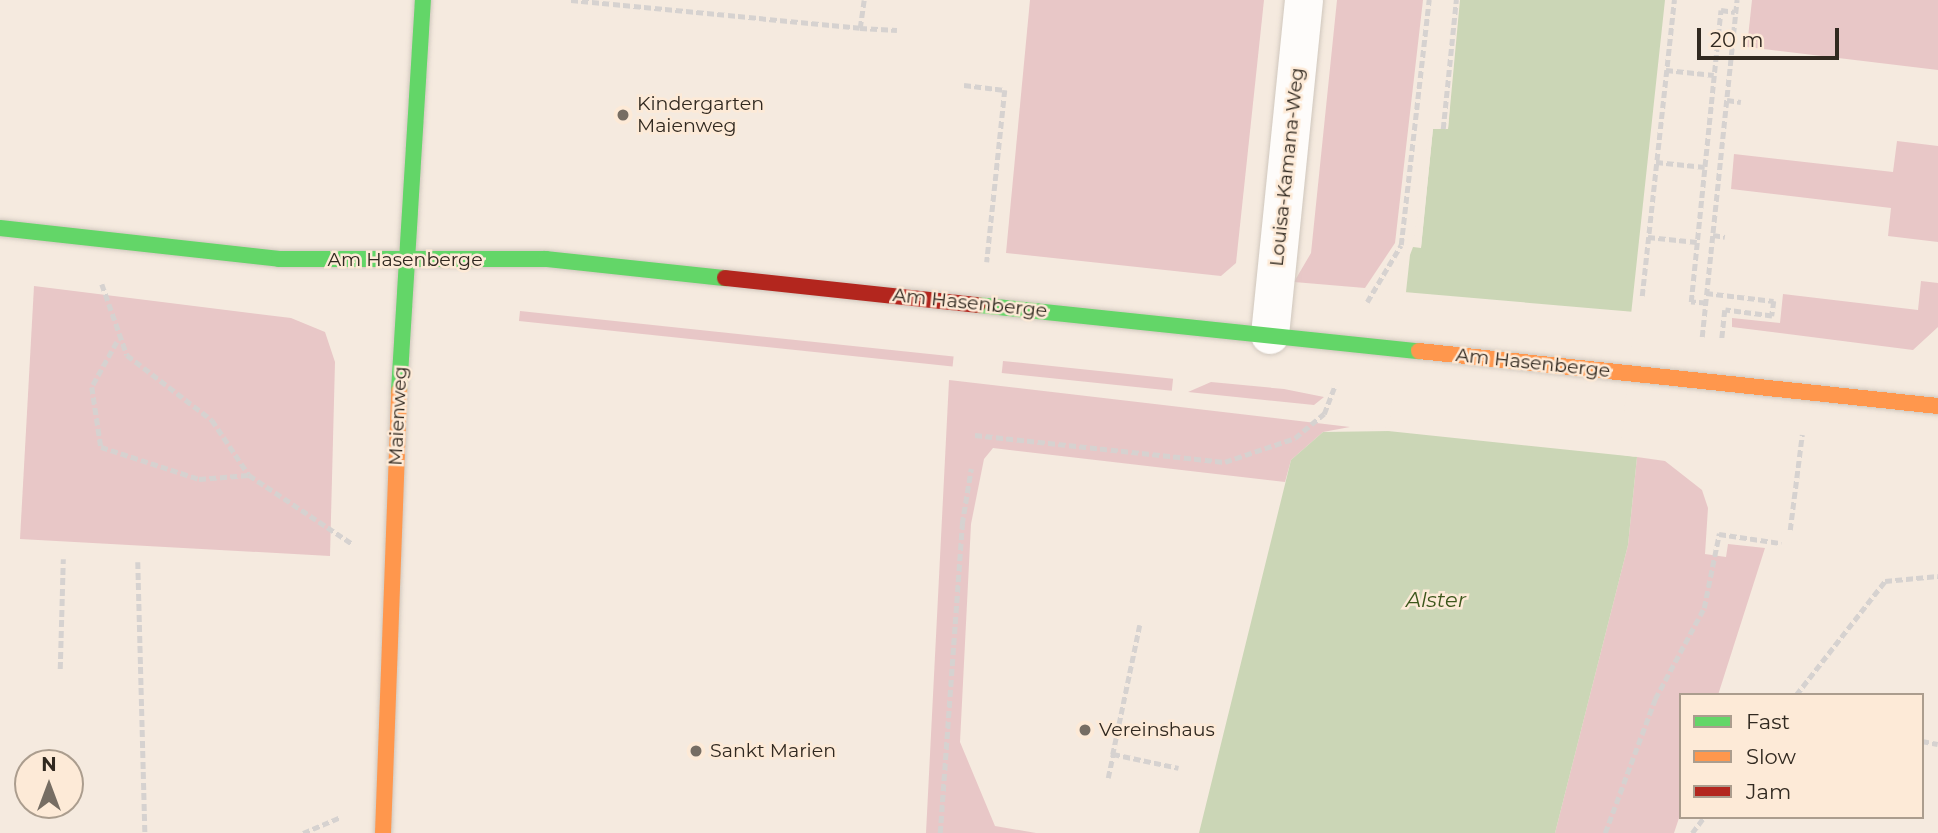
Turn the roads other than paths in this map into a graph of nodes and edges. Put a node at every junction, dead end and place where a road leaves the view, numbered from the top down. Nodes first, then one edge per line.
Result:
1 (423, 0) edge
2 (1304, 0) edge
3 (0, 228) edge
4 (408, 261) junction
5 (1270, 335) junction
6 (1938, 406) edge
7 (383, 833) edge

1 - 4 street, Maienweg
2 - 5 street, Louisa-Kamana-Weg
3 - 4 street, Am Hasenberge
4 - 5 street, Am Hasenberge
4 - 7 street, Maienweg
5 - 6 street, Am Hasenberge

